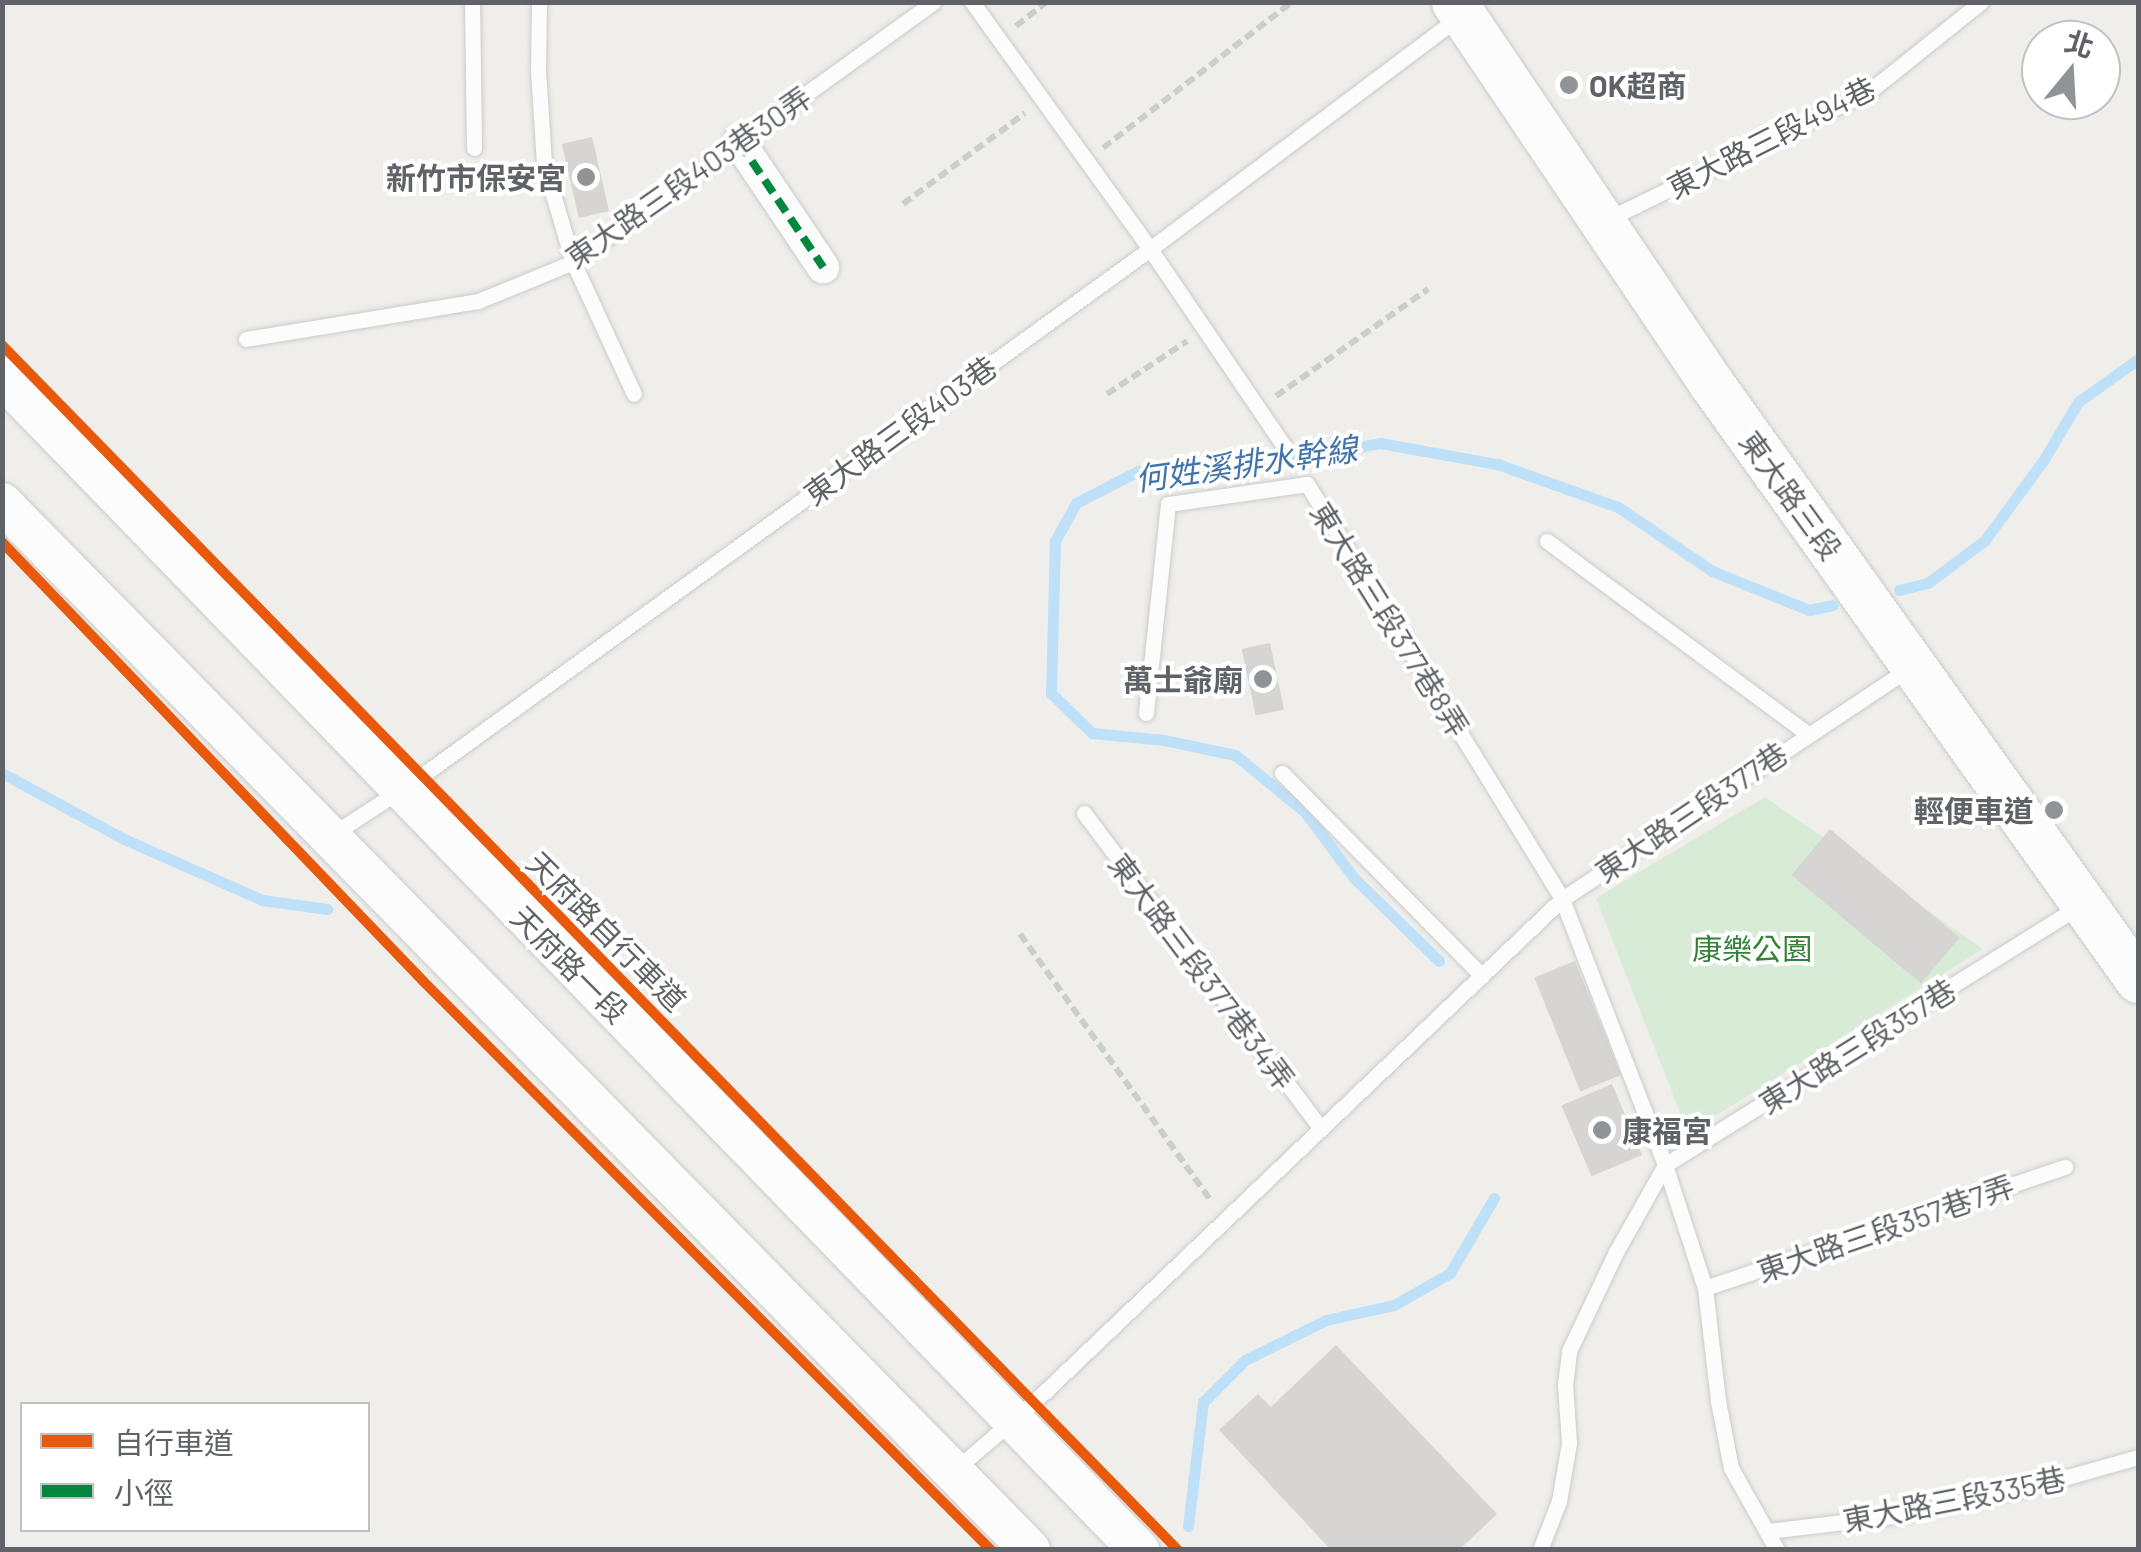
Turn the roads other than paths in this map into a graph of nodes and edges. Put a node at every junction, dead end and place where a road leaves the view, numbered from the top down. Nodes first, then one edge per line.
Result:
1 (472, 2) edge
2 (540, 2) edge
3 (933, 2) edge
4 (972, 2) edge
5 (1980, 2) edge
6 (1465, 6) edge
7 (739, 142) junction
8 (474, 148) dead end
9 (1602, 222) junction
10 (1150, 249) junction
11 (573, 262) junction
12 (823, 267) dead end
13 (246, 339) dead end
14 (2, 377) edge
15 (634, 394) dead end
16 (1284, 446) dead end
17 (2, 503) edge
18 (1548, 542) dead end
19 (1914, 665) junction
20 (1146, 713) dead end
21 (1808, 734) junction
22 (1282, 773) dead end
23 (399, 791) junction
24 (1084, 813) dead end
25 (330, 836) junction
26 (1562, 899) junction
27 (2086, 902) junction
28 (1482, 976) junction
29 (2138, 980) edge
30 (1321, 1129) junction
31 (1665, 1166) junction
32 (2064, 1167) dead end
33 (1705, 1288) junction
34 (1013, 1420) junction
35 (2138, 1457) edge
36 (956, 1469) junction
37 (1768, 1531) junction
38 (1030, 1550) edge
39 (1139, 1550) edge
40 (1540, 1550) edge
41 (1777, 1550) edge

1 - 8 lane
2 - 11 lane
3 - 7 lane, 東大路三段403巷30弄
4 - 10 lane
5 - 9 lane, 東大路三段494巷
6 - 9 main road, 東大路三段
6 - 10 lane, 東大路三段403巷
7 - 11 lane, 東大路三段403巷30弄
7 - 12 street
9 - 19 main road, 東大路三段
10 - 16 lane
10 - 23 lane, 東大路三段403巷
11 - 13 lane, 東大路三段403巷30弄
11 - 15 lane
14 - 23 street, 天府路一段
17 - 25 street
18 - 21 lane
19 - 21 lane, 東大路三段377巷
19 - 27 main road, 東大路三段
20 - 26 lane, 東大路三段377巷8弄
21 - 26 lane, 東大路三段377巷
22 - 28 lane
23 - 25 lane, 東大路三段403巷
23 - 34 street, 天府路一段
24 - 30 lane, 東大路三段377巷34弄
25 - 36 street
26 - 28 lane, 東大路三段377巷
26 - 31 lane
27 - 29 main road, 東大路三段
27 - 31 lane, 東大路三段357巷
28 - 30 lane, 東大路三段377巷
30 - 34 lane, 東大路三段377巷
31 - 33 lane
31 - 40 lane
32 - 33 lane, 東大路三段357巷7弄
33 - 37 lane
34 - 36 lane, 東大路三段377巷
34 - 39 street, 天府路一段
35 - 37 lane, 東大路三段335巷
36 - 38 street
37 - 41 lane

